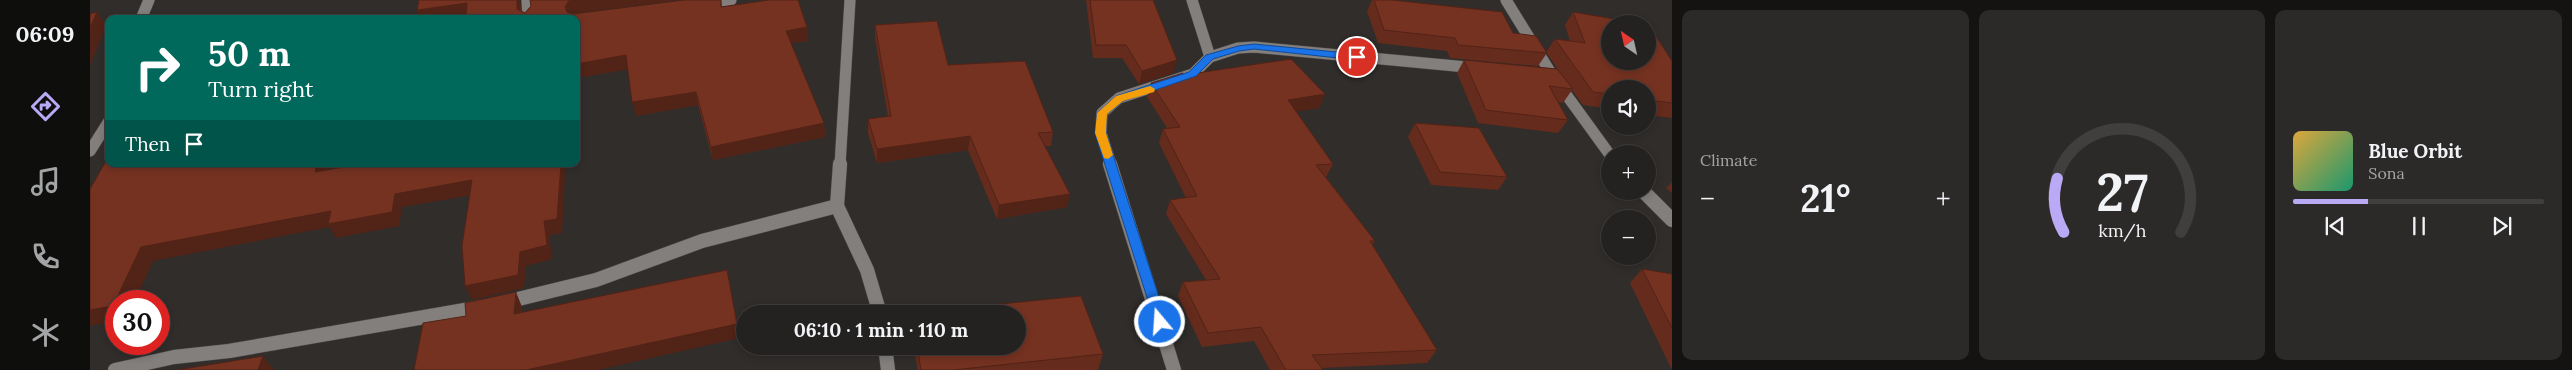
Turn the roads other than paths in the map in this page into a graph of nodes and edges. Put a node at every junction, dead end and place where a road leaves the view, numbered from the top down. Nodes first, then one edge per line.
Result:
1 (149, 0) edge
2 (527, 0) edge
3 (731, 0) edge
4 (850, 0) edge
5 (1192, 0) edge
6 (1506, 0) edge
7 (692, 5) edge
8 (144, 15) edge
9 (528, 15) edge
10 (1210, 57) junction
11 (1484, 68) edge
12 (1533, 73) edge
13 (1552, 75) junction
14 (105, 127) edge
15 (1603, 145) edge
16 (90, 151) edge
17 (1652, 200) edge
18 (837, 206) junction
19 (1672, 220) edge
20 (877, 305) edge
21 (886, 355) edge
22 (115, 370) edge
23 (888, 370) edge
24 (1174, 370) edge

1 - 8 street
2 - 9 street
3 - 7 street
4 - 18 street
5 - 10 street
6 - 13 street
10 - 11 street
10 - 24 street
12 - 13 street
13 - 15 street
14 - 16 street
17 - 19 street
18 - 20 street
18 - 22 street
21 - 23 street

